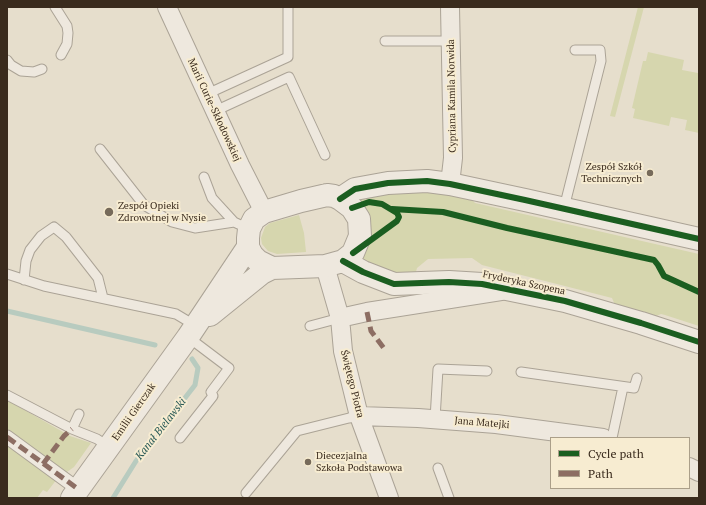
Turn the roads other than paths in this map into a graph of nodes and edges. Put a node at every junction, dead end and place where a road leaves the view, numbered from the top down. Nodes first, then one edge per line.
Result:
1 (55, 7) edge
2 (167, 7) edge
3 (288, 7) edge
4 (450, 7) edge
5 (385, 41) dead end
6 (450, 41) junction
7 (575, 50) dead end
8 (61, 54) dead end
9 (7, 60) edge
10 (42, 69) dead end
11 (207, 94) junction
12 (214, 110) junction
13 (100, 148) dead end
14 (325, 155) dead end
15 (204, 177) dead end
16 (450, 184) junction
17 (340, 198) junction
18 (564, 208) junction
19 (264, 212) junction
20 (244, 233) junction
21 (699, 239) edge
22 (334, 264) junction
23 (272, 268) junction
24 (7, 274) edge
25 (24, 280) junction
26 (511, 289) junction
27 (103, 298) junction
28 (340, 318) junction
29 (310, 326) dead end
30 (189, 336) junction
31 (699, 342) edge
32 (487, 371) dead end
33 (521, 372) dead end
34 (637, 378) dead end
35 (622, 387) junction
36 (7, 395) edge
37 (79, 414) dead end
38 (359, 416) junction
39 (435, 419) junction
40 (72, 429) junction
41 (7, 437) edge
42 (596, 437) edge
43 (612, 437) edge
44 (180, 438) dead end
45 (109, 447) junction
46 (690, 467) edge
47 (438, 468) dead end
48 (699, 472) edge
49 (246, 493) dead end
50 (75, 494) edge
51 (389, 498) edge
52 (449, 498) edge

1 - 8 lane
2 - 11 street, Marii Curie-Skłodowskiej
3 - 11 lane
4 - 6 street, Cypriana Kamila Norwida
5 - 6 lane
6 - 16 street, Cypriana Kamila Norwida
7 - 18 lane
9 - 10 lane
11 - 12 street, Marii Curie-Skłodowskiej
12 - 14 lane
12 - 19 street, Marii Curie-Skłodowskiej
13 - 20 lane
15 - 20 lane
16 - 17 street
16 - 18 street
17 - 19 street
17 - 22 street
18 - 21 street
19 - 20 street
20 - 23 street
20 - 30 street, Emilii Gierczak
22 - 23 street
22 - 26 street, Fryderyka Szopena
22 - 28 street, Świętego Piotra
23 - 30 street, Emilii Gierczak
24 - 25 lane
25 - 27 lane
25 - 27 lane
26 - 28 street, Fryderyka Szopena
26 - 31 street, Fryderyka Szopena
27 - 30 lane
28 - 29 lane
28 - 38 street, Świętego Piotra
30 - 44 lane
30 - 45 street, Emilii Gierczak
32 - 39 lane
33 - 35 lane
34 - 35 lane
35 - 43 lane
36 - 40 lane
37 - 40 lane
38 - 39 street, Jana Matejki
38 - 49 lane
38 - 51 street, Świętego Piotra
39 - 42 street, Jana Matejki
40 - 45 lane
41 - 50 street
45 - 50 street, Emilii Gierczak
46 - 48 street
47 - 52 lane

